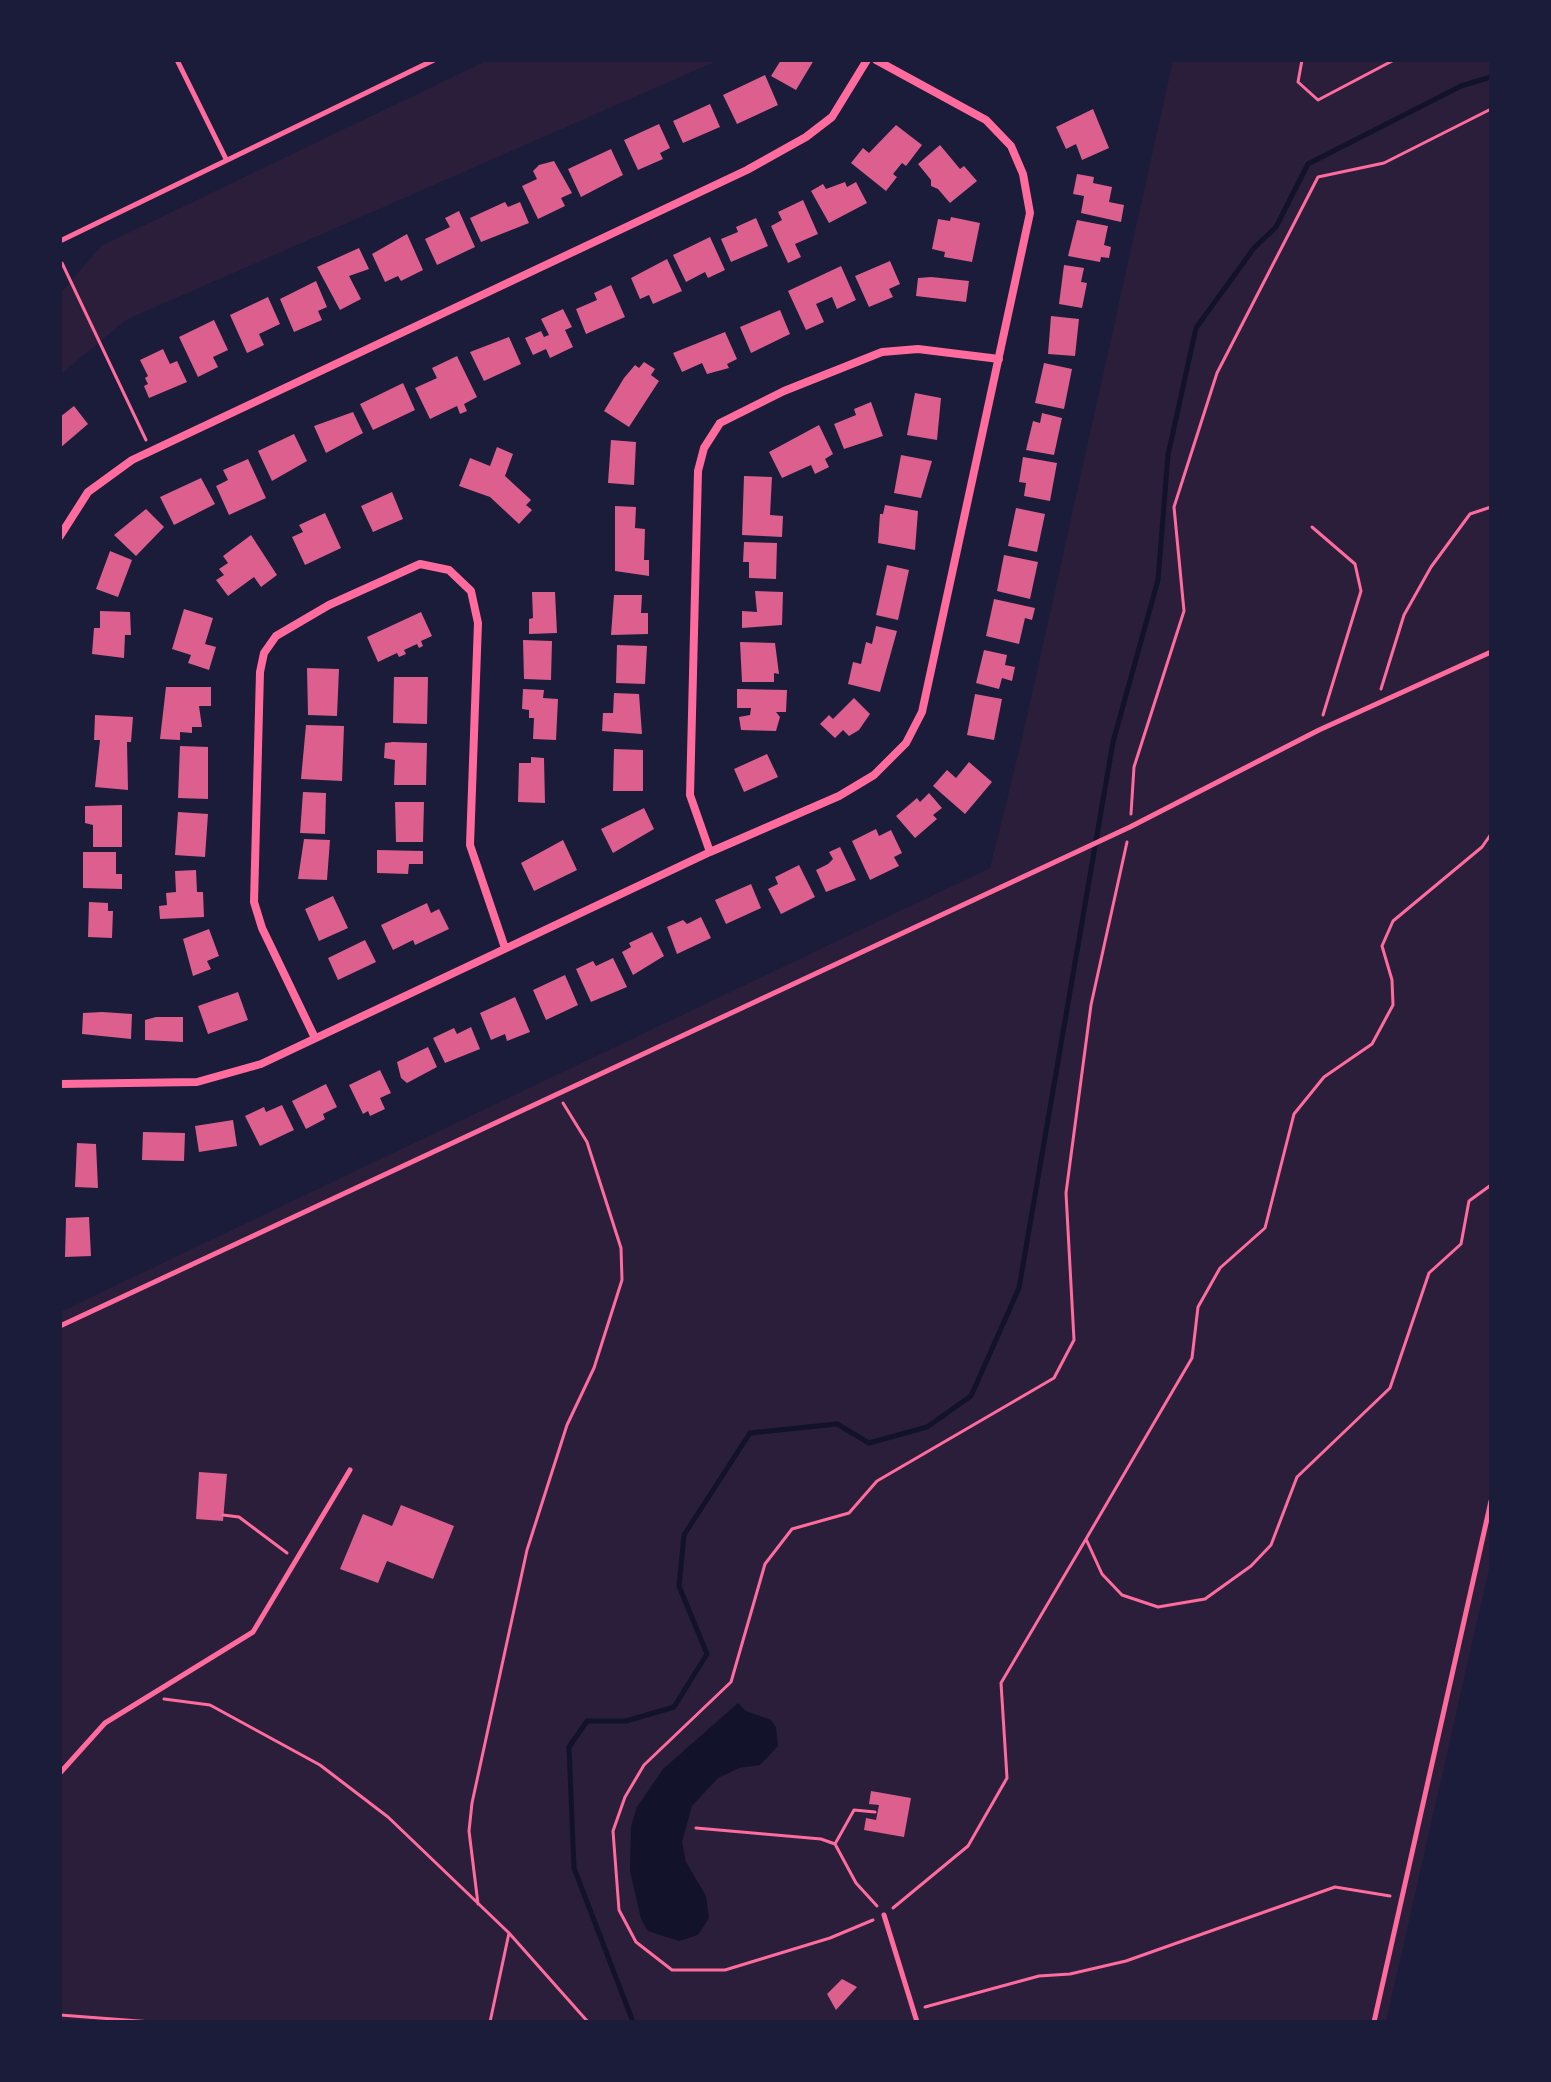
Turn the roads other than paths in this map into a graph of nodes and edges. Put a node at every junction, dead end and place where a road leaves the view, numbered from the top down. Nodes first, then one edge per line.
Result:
1 (177, 60) edge
2 (434, 60) edge
3 (867, 60) edge
4 (876, 60) edge
5 (226, 159) junction
6 (60, 241) edge
7 (999, 359) junction
8 (60, 536) edge
9 (1491, 652) edge
10 (710, 852) junction
11 (505, 948) junction
12 (315, 1038) junction
13 (60, 1084) edge
14 (60, 1326) edge
15 (350, 1470) dead end
16 (1491, 1501) edge
17 (60, 1773) edge
18 (884, 1915) road end
19 (917, 2022) edge
20 (1374, 2022) edge

1 - 5 lane
2 - 5 lane
3 - 8 street
4 - 7 street
5 - 6 lane
7 - 10 street
7 - 10 street
9 - 14 lane
10 - 11 street
11 - 12 street
11 - 12 street
12 - 13 street
15 - 17 lane
16 - 20 lane
18 - 19 lane

